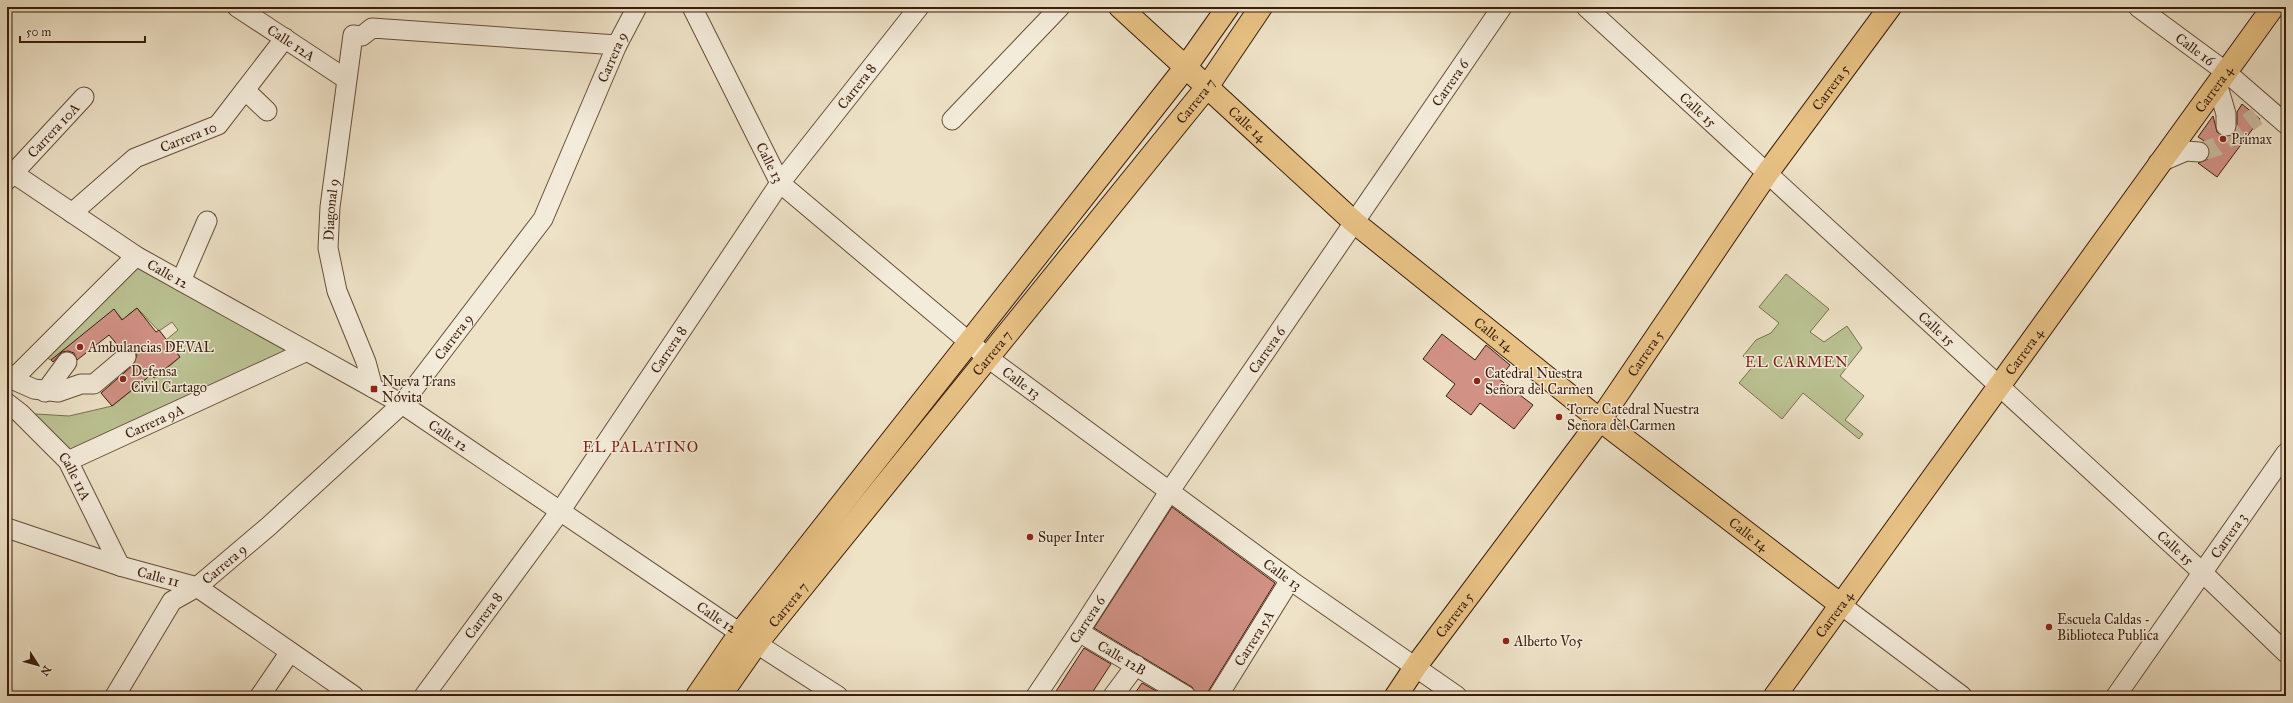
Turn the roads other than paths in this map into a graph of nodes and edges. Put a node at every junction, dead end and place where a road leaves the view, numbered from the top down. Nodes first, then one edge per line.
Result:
1 (237, 7) edge
2 (637, 7) edge
3 (692, 7) edge
4 (919, 7) edge
5 (1060, 7) edge
6 (1120, 7) edge
7 (1228, 7) edge
8 (1261, 7) edge
9 (1502, 7) edge
10 (1586, 7) edge
11 (1890, 7) edge
12 (2138, 7) edge
13 (2273, 7) edge
14 (285, 38) junction
15 (617, 45) junction
16 (1185, 68) junction
17 (2221, 78) junction
18 (346, 79) junction
19 (1207, 87) junction
20 (245, 90) junction
21 (84, 98) dead end
22 (267, 111) dead end
23 (952, 120) dead end
24 (2286, 124) edge
25 (2226, 126) dead end
26 (2199, 152) tunnel mouth
27 (2158, 163) junction
28 (1768, 172) junction
29 (9, 174) edge
30 (780, 184) junction
31 (72, 213) junction
32 (207, 221) dead end
33 (1354, 222) junction
34 (136, 256) junction
35 (181, 280) junction
36 (969, 343) junction
37 (305, 352) junction
38 (126, 357) dead end
39 (988, 358) junction
40 (70, 364) dead end
41 (11, 376) edge
42 (2000, 387) junction
43 (373, 388) junction
44 (51, 392) junction
45 (7, 403) edge
46 (402, 404) junction
47 (1600, 420) junction
48 (2286, 453) edge
49 (68, 461) junction
50 (1169, 492) junction
51 (561, 510) junction
52 (7, 528) edge
53 (120, 566) junction
54 (2204, 573) junction
55 (1290, 580) junction
56 (197, 587) junction
57 (1841, 605) junction
58 (1080, 632) junction
59 (748, 638) junction
60 (290, 652) junction
61 (2286, 653) edge
62 (1136, 665) junction
63 (1416, 666) junction
64 (115, 696) edge
65 (260, 696) edge
66 (354, 696) edge
67 (424, 696) edge
68 (697, 696) edge
69 (720, 696) edge
70 (838, 696) edge
71 (1036, 696) edge
72 (1114, 696) edge
73 (1186, 696) edge
74 (1218, 696) edge
75 (1396, 696) edge
76 (1457, 696) edge
77 (1775, 696) edge
78 (1962, 696) edge
79 (2116, 696) edge

1 - 14 street, Calle 12A
2 - 15 street, Carrera 9
3 - 30 street, Calle 13
4 - 30 street, Carrera 8
5 - 23 street
6 - 16 main road, Calle 14
7 - 16 main road, Carrera 7
8 - 19 main road, Carrera 7
9 - 33 street, Carrera 6
10 - 28 street, Calle 15
11 - 28 main road, Carrera 5
12 - 17 street, Calle 16
13 - 17 main road, Carrera 4
14 - 18 street, Calle 12A
14 - 20 street, Carrera 10
15 - 18 street, Diagonal 9
15 - 46 street, Carrera 9
16 - 19 main road, Calle 14
16 - 36 main road, Carrera 7
17 - 24 street, Calle 16
17 - 25 street
17 - 27 main road, Carrera 4
18 - 43 street, Diagonal 9
19 - 33 main road, Calle 14
19 - 39 main road, Carrera 7
20 - 22 street
20 - 31 street, Carrera 10
21 - 29 street, Carrera 10A
26 - 27 street
27 - 42 main road, Carrera 4
28 - 42 street, Calle 15
28 - 47 main road, Carrera 5
29 - 31 street, Calle 12
30 - 36 street, Calle 13
30 - 51 street, Carrera 8
31 - 34 street, Calle 12
32 - 35 street
33 - 47 main road, Calle 14
33 - 50 street, Carrera 6
34 - 35 street, Calle 12
34 - 41 street
35 - 37 street, Calle 12
36 - 39 street, Calle 13
36 - 59 main road, Carrera 7
37 - 43 street, Calle 12
37 - 49 street, Carrera 9A
38 - 44 street
39 - 50 street, Calle 13
39 - 59 main road, Carrera 7
40 - 44 street
41 - 44 street
42 - 54 street, Calle 15
42 - 57 main road, Carrera 4
43 - 46 street, Calle 12
45 - 49 street, Calle 11A
46 - 51 street, Calle 12
46 - 56 street, Carrera 9
47 - 57 main road, Calle 14
47 - 63 main road, Carrera 5
48 - 54 street, Carrera 3
49 - 53 street, Calle 11A
50 - 55 street, Calle 13
50 - 58 street, Carrera 6
51 - 59 street, Calle 12
51 - 67 street, Carrera 8
52 - 53 street, Calle 11
53 - 56 street, Calle 11
54 - 61 street, Calle 15
54 - 79 street, Carrera 3
55 - 63 street, Calle 13
55 - 74 street, Carrera 5A
56 - 60 street, Calle 11
56 - 64 street, Carrera 9
57 - 77 main road, Carrera 4
57 - 78 street, Calle 14
58 - 62 street, Calle 12B
58 - 71 street, Carrera 6
59 - 68 main road, Carrera 7
59 - 69 main road, Carrera 7
59 - 70 street, Calle 12
60 - 65 street
60 - 66 street, Calle 11
62 - 72 street
62 - 73 street, Calle 12B
63 - 75 main road, Carrera 5
63 - 76 street, Calle 13

